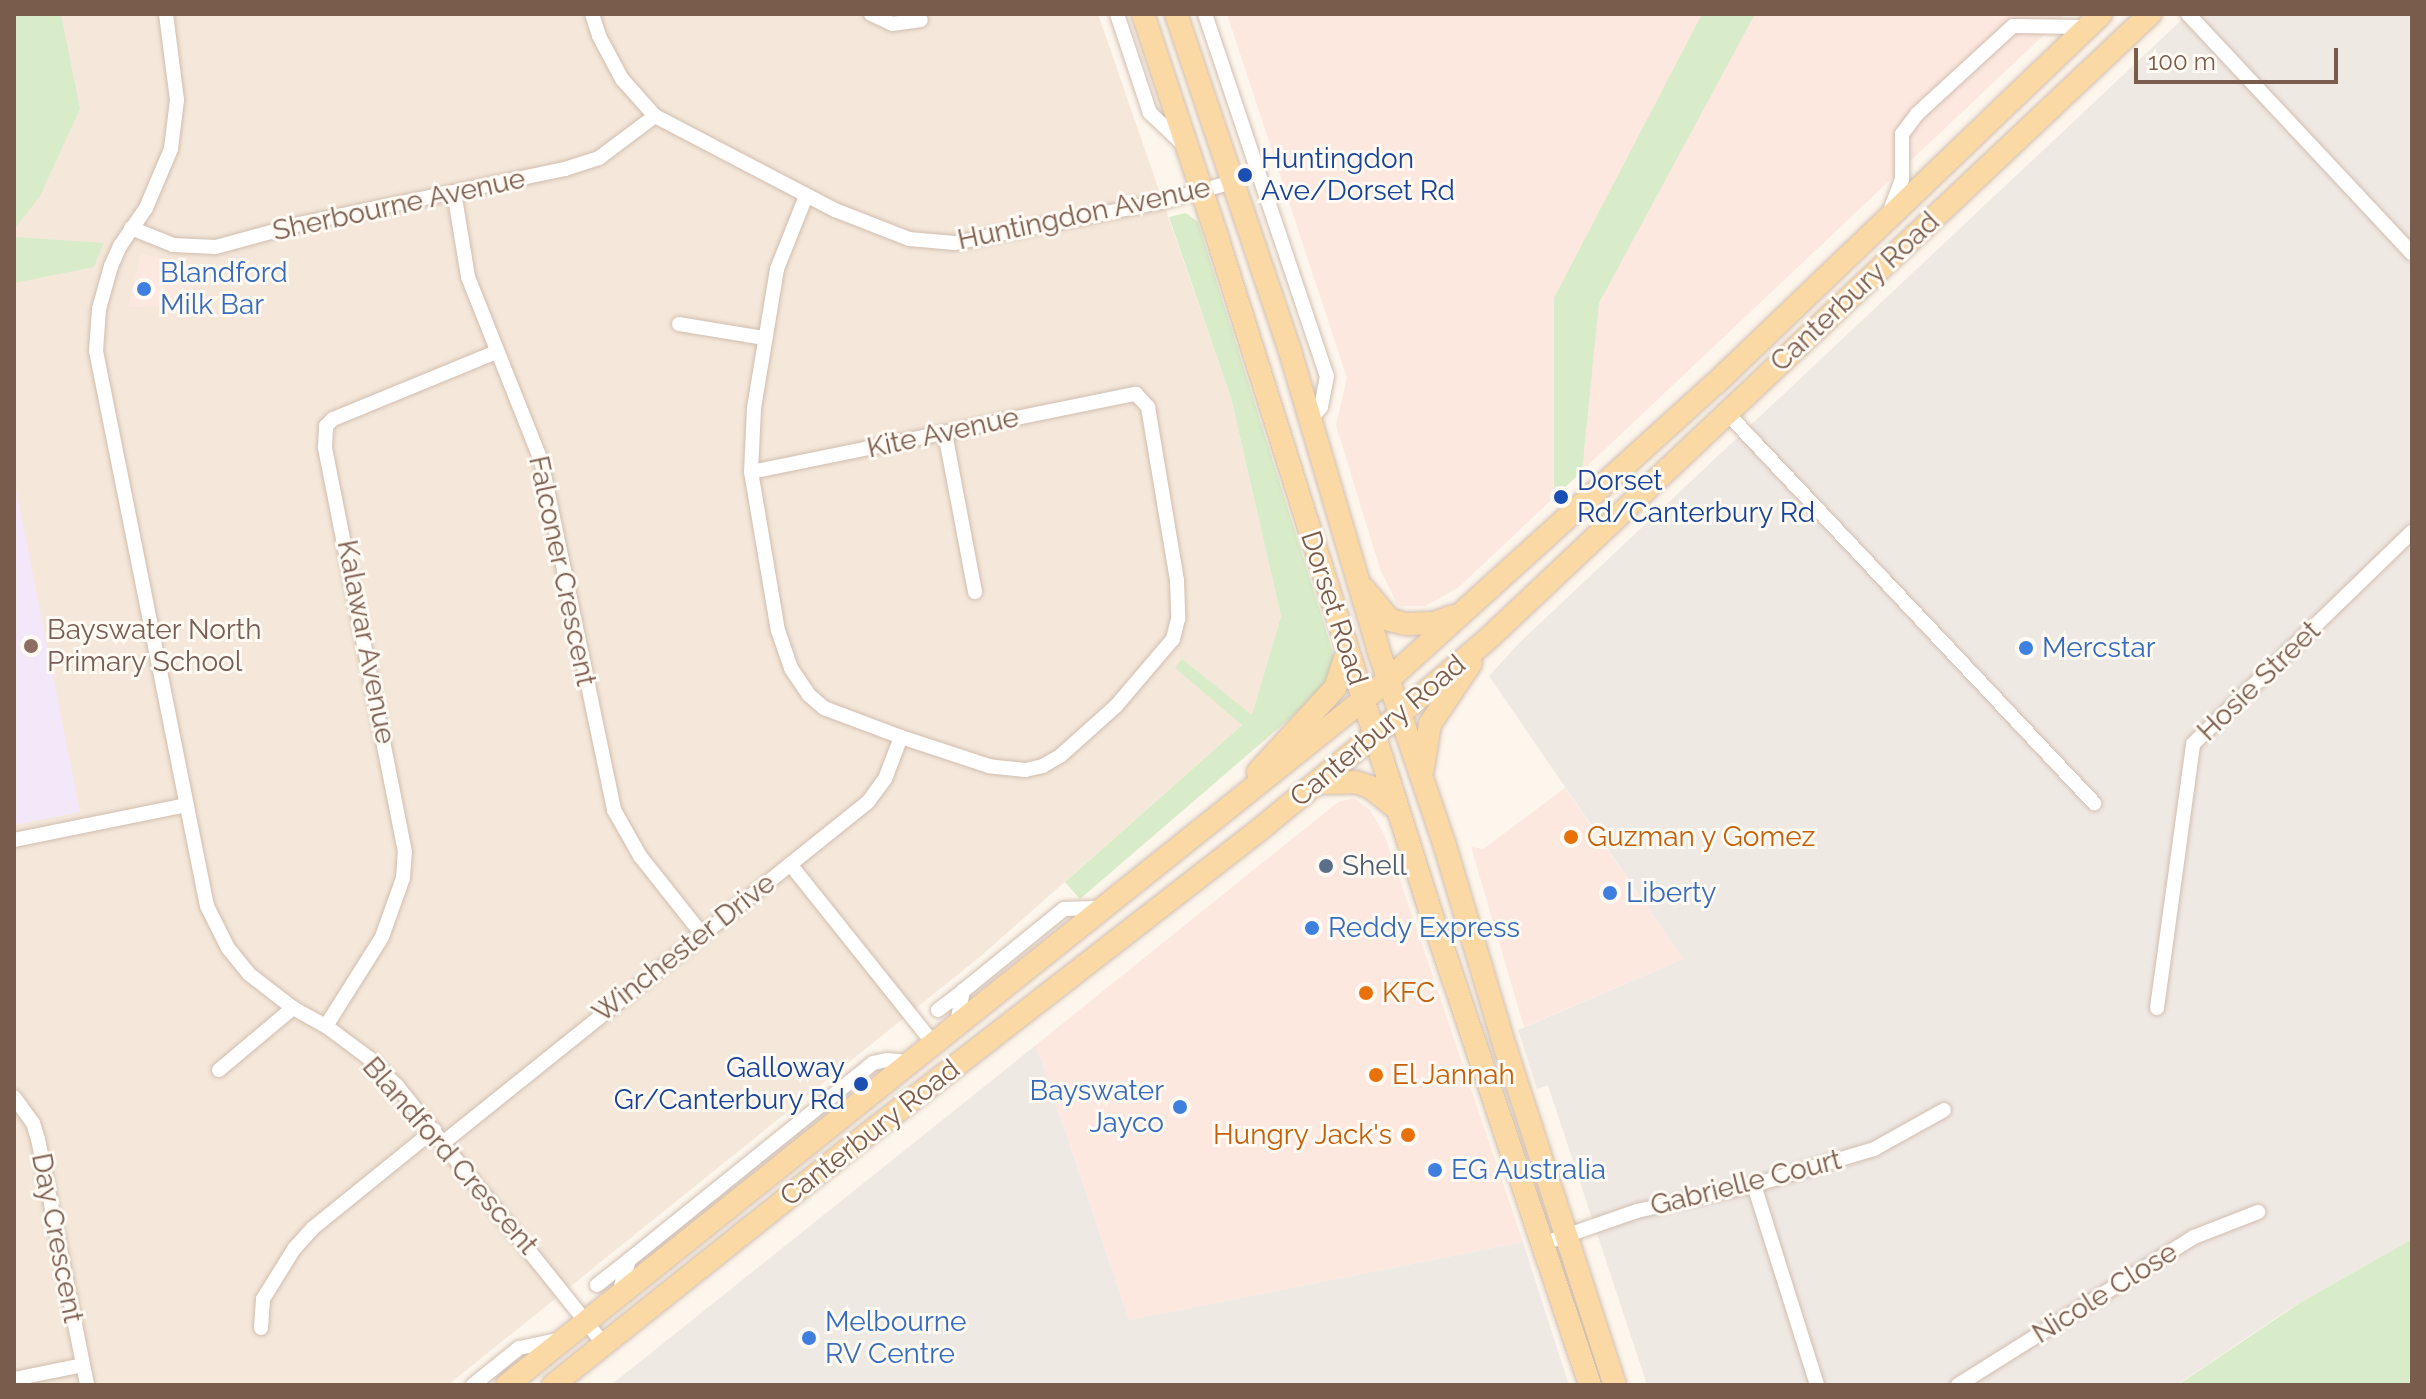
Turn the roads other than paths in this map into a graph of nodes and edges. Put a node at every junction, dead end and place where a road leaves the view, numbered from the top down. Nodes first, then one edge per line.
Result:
1 (166, 14) edge
2 (592, 14) edge
3 (871, 14) edge
4 (1117, 14) edge
5 (1143, 14) edge
6 (1176, 14) edge
7 (1205, 14) edge
8 (2150, 14) edge
9 (2188, 14) edge
10 (920, 17) edge
11 (2092, 18) edge
12 (924, 37) dead end
13 (655, 116) junction
14 (1188, 149) junction
15 (1232, 182) junction
16 (454, 192) junction
17 (1203, 192) junction
18 (806, 196) junction
19 (131, 228) junction
20 (1879, 228) junction
21 (2412, 253) edge
22 (1849, 256) junction
23 (1870, 278) junction
24 (679, 324) dead end
25 (764, 338) junction
26 (496, 352) junction
27 (1727, 413) junction
28 (1311, 419) junction
29 (945, 433) junction
30 (751, 472) junction
31 (2412, 532) edge
32 (1358, 582) junction
33 (975, 592) dead end
34 (1462, 613) junction
35 (1490, 637) junction
36 (1347, 654) junction
37 (1388, 680) junction
38 (1364, 701) junction
39 (1400, 714) junction
40 (1375, 736) junction
41 (901, 737) junction
42 (1423, 777) junction
43 (1317, 783) junction
44 (2094, 803) dead end
45 (186, 805) junction
46 (1398, 809) junction
47 (1211, 823) junction
48 (14, 840) edge
49 (790, 864) junction
50 (1101, 908) junction
51 (701, 933) junction
52 (963, 991) junction
53 (293, 1008) junction
54 (2157, 1008) dead end
55 (938, 1010) dead end
56 (957, 1024) junction
57 (326, 1026) junction
58 (933, 1043) junction
59 (909, 1062) junction
60 (953, 1068) junction
61 (219, 1070) dead end
62 (14, 1097) edge
63 (1944, 1110) dead end
64 (439, 1136) junction
65 (1754, 1185) junction
66 (2258, 1212) dead end
67 (1566, 1235) junction
68 (1542, 1244) junction
69 (629, 1260) junction
70 (597, 1285) dead end
71 (618, 1297) junction
72 (589, 1320) junction
73 (261, 1328) dead end
74 (566, 1338) junction
75 (607, 1341) junction
76 (83, 1365) junction
77 (14, 1379) edge
78 (87, 1385) edge
79 (473, 1385) edge
80 (507, 1385) edge
81 (553, 1385) edge
82 (1590, 1385) edge
83 (1615, 1385) edge
84 (1817, 1385) edge
85 (1958, 1385) edge

1 - 19 street, Blandford Crescent
2 - 13 street, Huntingdon Avenue
3 - 10 street
4 - 14 street, Dorset Road
5 - 14 main road, Dorset Road
6 - 15 main road, Dorset Road
7 - 28 street
8 - 23 main road, Canterbury Road
9 - 21 street
10 - 12 street
11 - 20 main road, Canterbury Road
11 - 20 street
13 - 16 street, Sherbourne Avenue
13 - 18 street, Huntingdon Avenue
14 - 17 main road, Dorset Road
15 - 17 street, Huntingdon Avenue
15 - 28 main road, Dorset Road
16 - 19 street, Sherbourne Avenue
16 - 26 street, Falconer Crescent
17 - 18 street, Huntingdon Avenue
17 - 36 main road, Dorset Road
18 - 25 street
19 - 45 street, Blandford Crescent
20 - 22 main road, Canterbury Road
22 - 23 main road
22 - 34 main road, Canterbury Road
23 - 27 main road, Canterbury Road
24 - 25 street
25 - 30 street
26 - 51 street, Falconer Crescent
26 - 57 street, Kalawar Avenue
27 - 35 main road, Canterbury Road
27 - 44 street
28 - 32 main road, Dorset Road
29 - 30 street, Kite Avenue
29 - 33 street
29 - 41 street, Kite Avenue
30 - 41 street
31 - 54 street, Hosie Street
32 - 34 main road
32 - 37 main road, Dorset Road
34 - 37 main road, Canterbury Road
35 - 39 main road, Canterbury Road
35 - 42 main road
36 - 38 main road, Dorset Road
36 - 47 main road
37 - 38 main road, Canterbury Road
37 - 39 main road, Dorset Road
38 - 40 main road, Dorset Road
38 - 47 main road, Canterbury Road
39 - 40 main road, Canterbury Road
39 - 42 main road, Dorset Road
40 - 43 main road, Canterbury Road
40 - 46 main road, Dorset Road
41 - 49 street, Winchester Drive
42 - 67 main road, Dorset Road
43 - 46 main road
43 - 60 main road, Canterbury Road
45 - 48 street
45 - 53 street, Blandford Crescent
46 - 68 main road, Dorset Road
47 - 50 main road, Canterbury Road
49 - 51 street, Winchester Drive
49 - 58 street
50 - 52 street
50 - 56 main road, Canterbury Road
51 - 64 street, Winchester Drive
52 - 55 street
52 - 56 street, Canterbury Road
53 - 57 street, Blandford Crescent
53 - 61 street
56 - 58 main road, Canterbury Road
57 - 64 street, Blandford Crescent
58 - 59 main road, Canterbury Road
58 - 60 main road
59 - 69 street, Canterbury Road
59 - 71 main road, Canterbury Road
60 - 75 main road, Canterbury Road
62 - 76 street, Day Crescent
63 - 65 street, Gabrielle Court
64 - 72 street, Blandford Crescent
64 - 73 street, Winchester Drive
65 - 67 street, Gabrielle Court
65 - 84 street
66 - 85 street, Nicole Close
67 - 68 street, Gabrielle Court
67 - 83 main road, Dorset Road
68 - 82 main road, Dorset Road
69 - 70 street, Canterbury Road
69 - 71 street
71 - 72 main road, Canterbury Road
72 - 74 main road, Canterbury Road
72 - 75 street, Blandford Crescent
74 - 79 street, Canterbury Road
74 - 80 main road, Canterbury Road
75 - 81 main road, Canterbury Road
76 - 77 street
76 - 78 street, Day Crescent

